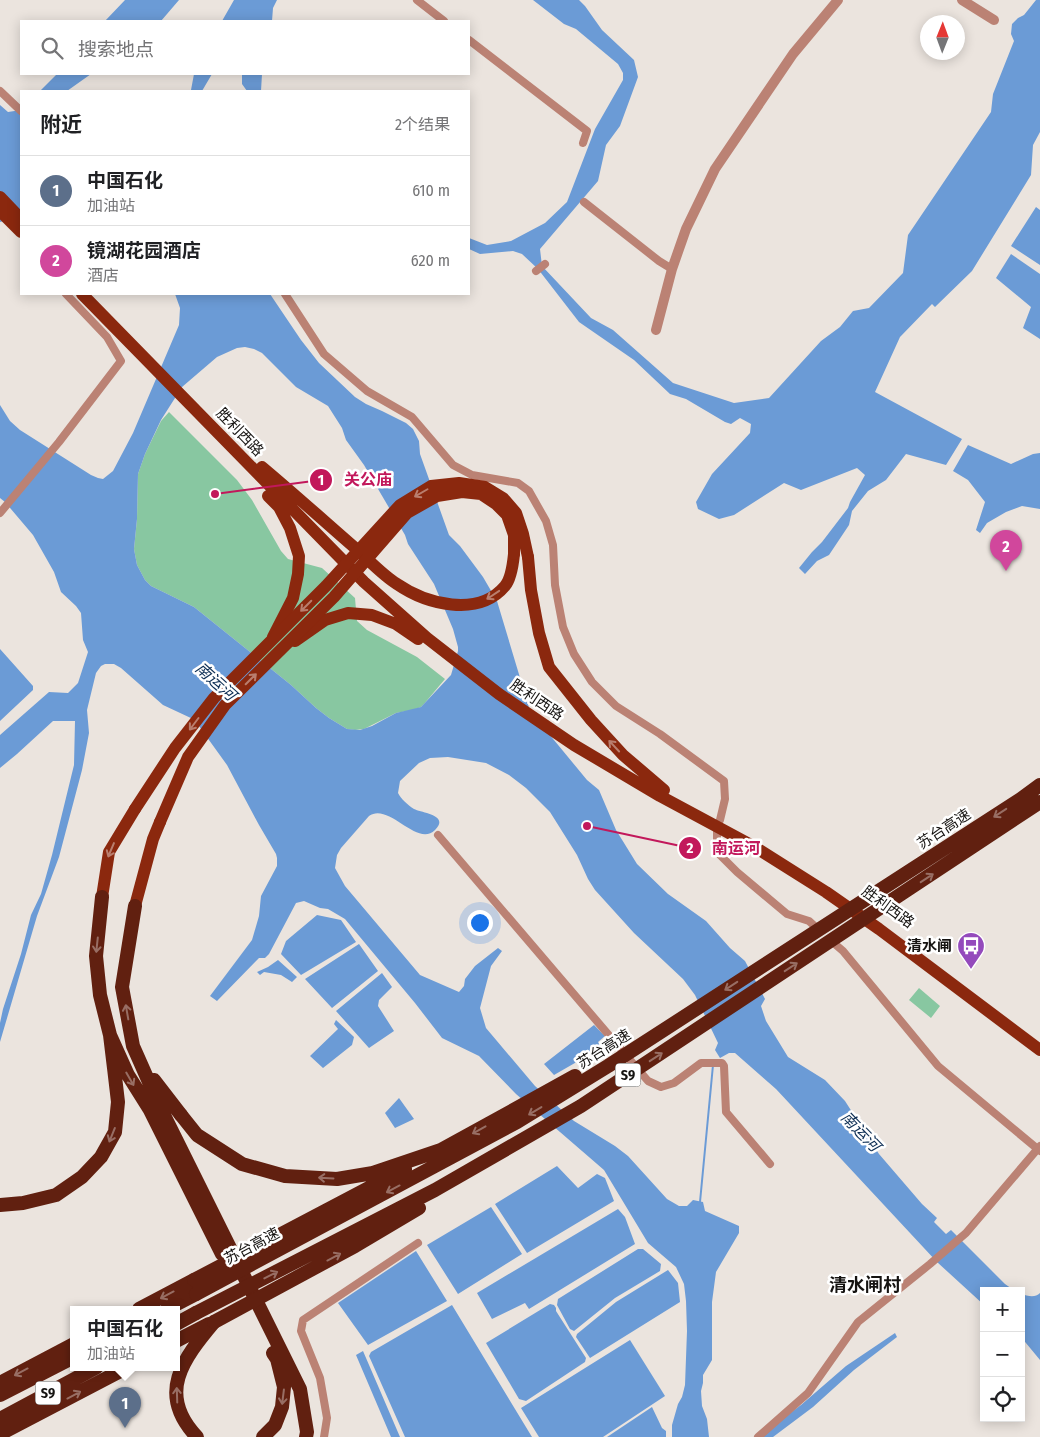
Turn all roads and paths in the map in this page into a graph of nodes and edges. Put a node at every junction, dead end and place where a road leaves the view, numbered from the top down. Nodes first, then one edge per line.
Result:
1 (417, 0) edge
2 (838, 0) edge
3 (962, 0) edge
4 (443, 20) edge
5 (994, 20) dead end
6 (470, 41) edge
7 (0, 90) edge
8 (20, 110) edge
9 (583, 143) dead end
10 (0, 197) edge
11 (584, 202) dead end
12 (0, 211) edge
13 (18, 220) edge
14 (545, 264) dead end
15 (672, 269) junction
16 (536, 271) dead end
17 (67, 295) edge
18 (83, 295) edge
19 (95, 295) edge
20 (286, 295) edge
21 (656, 330) dead end
22 (159, 367) junction
23 (182, 392) junction
24 (262, 467) junction
25 (0, 513) edge
26 (272, 639) junction
27 (281, 650) junction
28 (499, 694) junction
29 (1040, 785) edge
30 (664, 790) junction
31 (1040, 802) edge
32 (719, 823) junction
33 (438, 835) dead end
34 (102, 897) joint
35 (135, 906) joint
36 (705, 1004) junction
37 (110, 1035) junction
38 (1040, 1040) edge
39 (1040, 1050) edge
40 (139, 1059) junction
41 (581, 1106) junction
42 (1039, 1149) edge
43 (441, 1150) junction
44 (770, 1164) dead end
45 (0, 1205) edge
46 (418, 1243) dead end
47 (195, 1287) junction
48 (147, 1306) edge
49 (171, 1306) edge
50 (180, 1322) edge
51 (214, 1322) junction
52 (180, 1339) edge
53 (70, 1346) edge
54 (70, 1359) edge
55 (90, 1371) edge
56 (120, 1371) edge
57 (0, 1383) edge
58 (0, 1395) edge
59 (0, 1419) edge
60 (0, 1434) edge
61 (197, 1437) edge
62 (263, 1437) edge
63 (306, 1437) edge
64 (324, 1437) edge
65 (758, 1437) edge

1 - 4 street
2 - 15 street
3 - 5 street
6 - 9 street
7 - 8 street
10 - 13 main road
11 - 15 street
12 - 13 main road
14 - 16 street
15 - 21 street
17 - 25 street
18 - 22 main road, 胜利西路
19 - 22 main road, 胜利西路
20 - 32 street
22 - 23 main road, 胜利西路
23 - 24 main road, 胜利西路
23 - 26 main road
23 - 28 main road, 胜利西路
27 -> 24 main road, bridge
24 - 30 main road, 胜利西路
30 -> 26 main road, bridge
26 -> 34 main road, bridge
27 - 28 main road, bridge
35 -> 27 main road, bridge
28 - 32 main road, 胜利西路
29 -> 36 highway, 苏台高速 / S9, bridge
30 - 32 main road, 胜利西路
41 -> 31 highway, 苏台高速 / S9, bridge
32 - 38 main road, 胜利西路
32 - 39 main road, 胜利西路
32 - 42 street
33 - 44 street
34 -> 37 highway
40 -> 35 highway
36 -> 43 highway, bridge
36 -> 47 highway, 苏台高速 / S9, bridge
37 -> 45 highway
37 -> 62 highway
43 -> 40 highway, bridge
40 - 63 highway
50 -> 41 highway, 苏台高速 / S9, bridge
51 -> 41 highway, bridge
42 - 65 street
43 - 47 highway, bridge
46 - 64 street
47 -> 48 highway
47 - 49 highway, 苏台高速 / S9
51 - 52 highway
61 -> 51 highway
53 -> 57 highway
54 - 58 highway, S9
55 - 59 highway, S9
60 -> 56 highway

